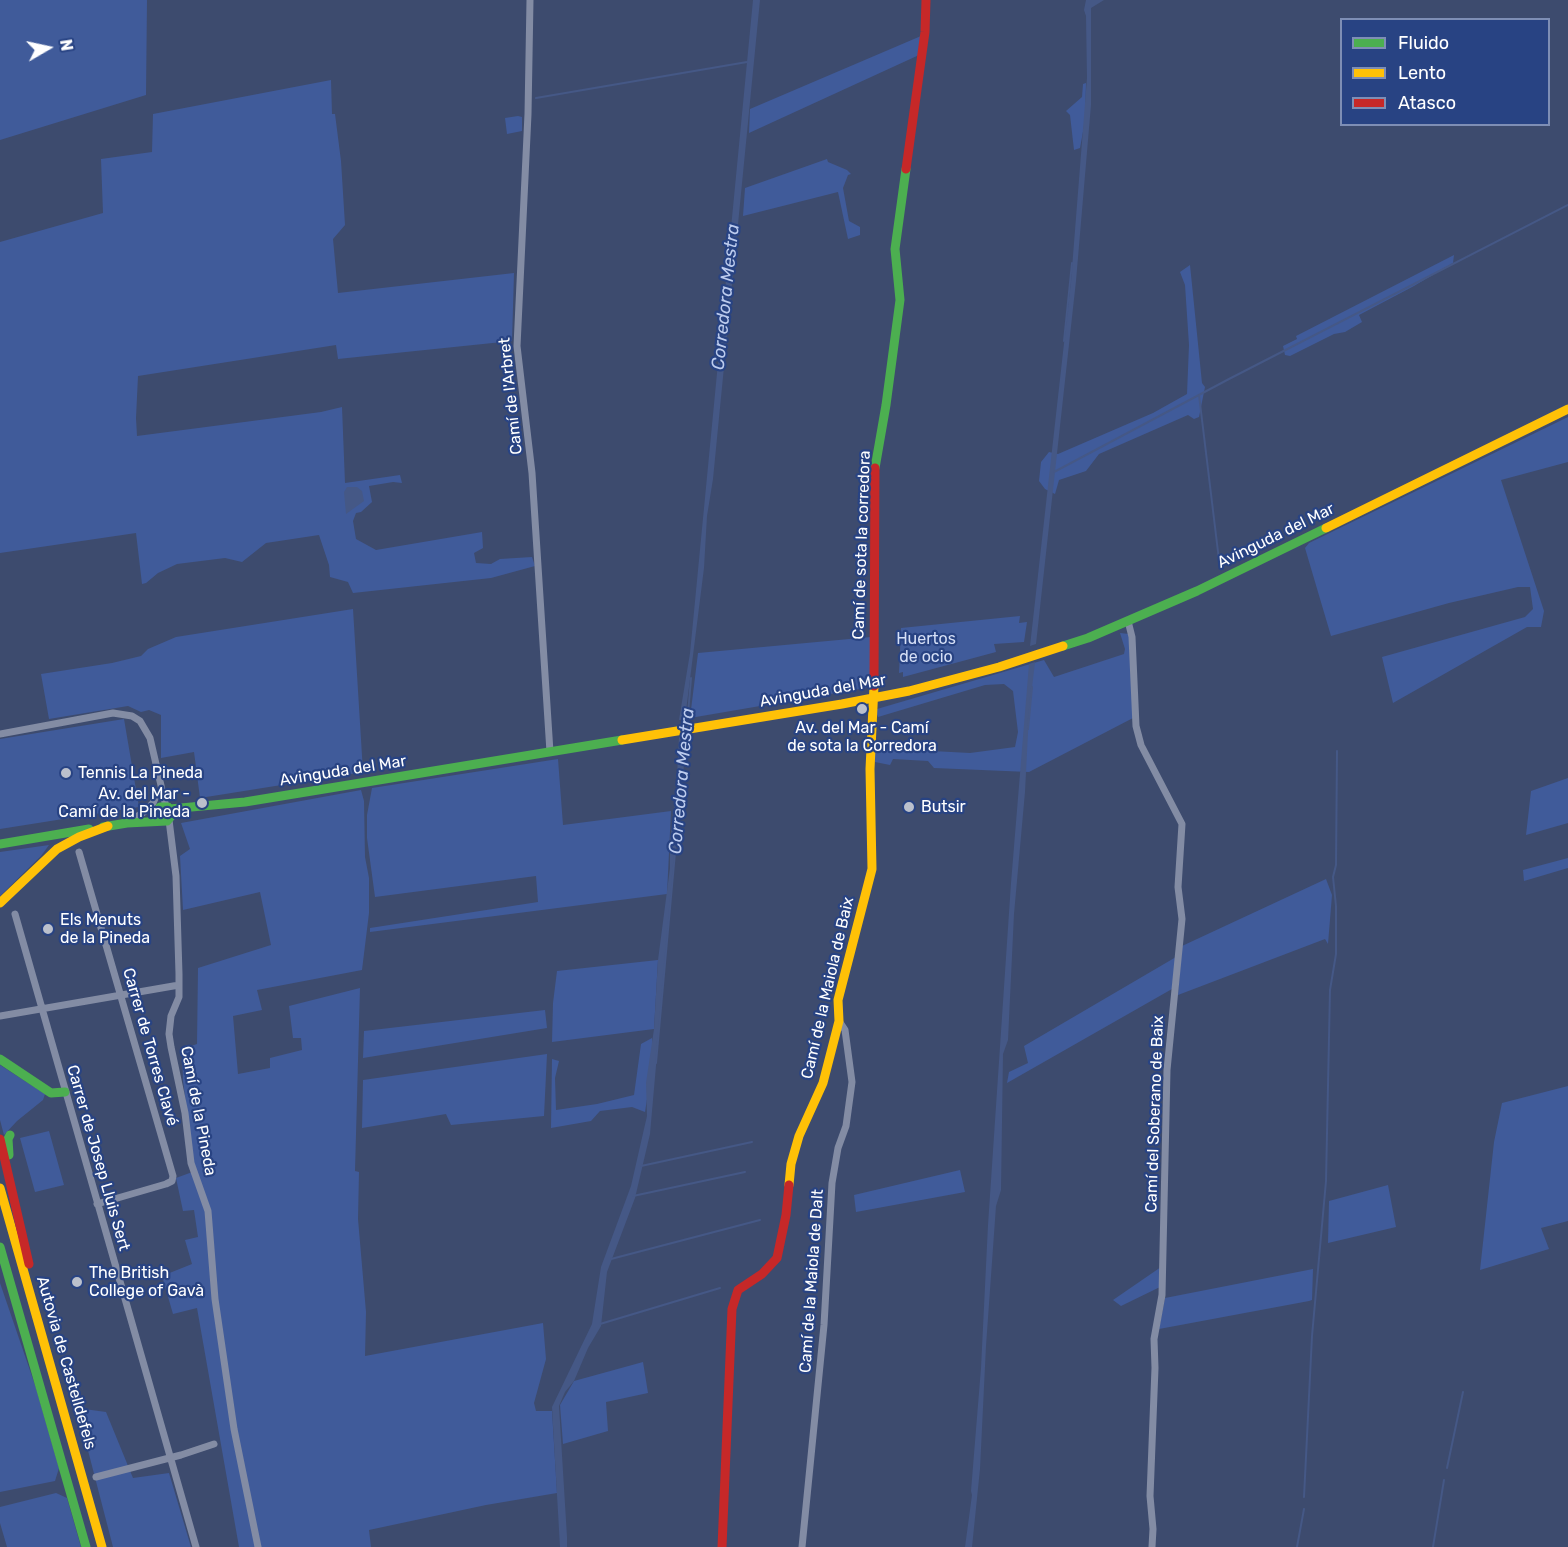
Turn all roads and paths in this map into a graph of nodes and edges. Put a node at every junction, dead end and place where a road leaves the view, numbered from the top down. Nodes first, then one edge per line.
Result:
1 (530, 0) edge
2 (926, 0) edge
3 (1568, 409) edge
4 (1128, 621) junction
5 (874, 699) junction
6 (0, 734) edge
7 (550, 752) junction
8 (158, 775) junction
9 (157, 794) junction
10 (164, 814) junction
11 (127, 823) junction
12 (108, 826) junction
13 (0, 844) edge
14 (79, 852) dead end
15 (0, 903) edge
16 (15, 914) dead end
17 (179, 984) junction
18 (121, 995) junction
19 (41, 1009) junction
20 (0, 1016) edge
21 (839, 1021) junction
22 (0, 1059) edge
23 (65, 1092) junction
24 (10, 1135) dead end
25 (0, 1139) edge
26 (0, 1188) edge
27 (15, 1197) junction
28 (97, 1204) junction
29 (0, 1247) edge
30 (51, 1368) junction
31 (214, 1444) dead end
32 (170, 1457) junction
33 (96, 1477) dead end
34 (86, 1547) edge
35 (102, 1547) edge
36 (196, 1547) edge
37 (258, 1547) edge
38 (722, 1547) edge
39 (802, 1547) edge
40 (1152, 1547) edge

1 - 7 street, Camí de l'Arbret
2 - 5 main road, Camí de sota la corredora
3 - 4 main road, Avinguda del Mar
4 - 5 main road, Avinguda del Mar
4 - 40 street, Camí del Soberano de Baix
5 - 7 main road, Avinguda del Mar
5 - 21 main road, Camí de la Maiola de Baix
6 - 8 street, Camí de la Pineda
7 - 10 main road, Avinguda del Mar
8 - 9 street, Camí de la Pineda
8 - 10 street, Camí de la Pineda
9 - 10 street, Camí de la Pineda
9 - 11 street
10 - 11 main road, Avinguda del Mar
10 - 17 street, Camí de la Pineda
11 - 12 main road, Avinguda del Mar
12 - 13 main road, Avinguda del Mar
12 - 15 main road
14 - 18 street, Carrer de Torres Clavé
16 - 19 street, Carrer de Josep Lluis Sert
17 - 18 street
17 - 37 street, Camí de la Pineda
18 - 19 street
18 - 28 street, Carrer de Torres Clavé
19 - 20 street
19 - 23 street, Carrer de Josep Lluis Sert
21 - 38 main road, Camí de la Maiola de Baix
21 - 39 street, Camí de la Maiola de Dalt
22 - 23 main road
23 - 28 street, Carrer de Josep Lluis Sert
24 - 27 main road
25 - 27 main road
26 - 30 main road, Autovia de Castelldefels
27 - 30 main road
28 - 32 street, Carrer de Josep Lluis Sert
29 - 34 main road, Autovia de Castelldefels
30 - 35 main road, Autovia de Castelldefels
31 - 32 street
32 - 33 street
32 - 36 street, Carrer de Josep Lluis Sert

